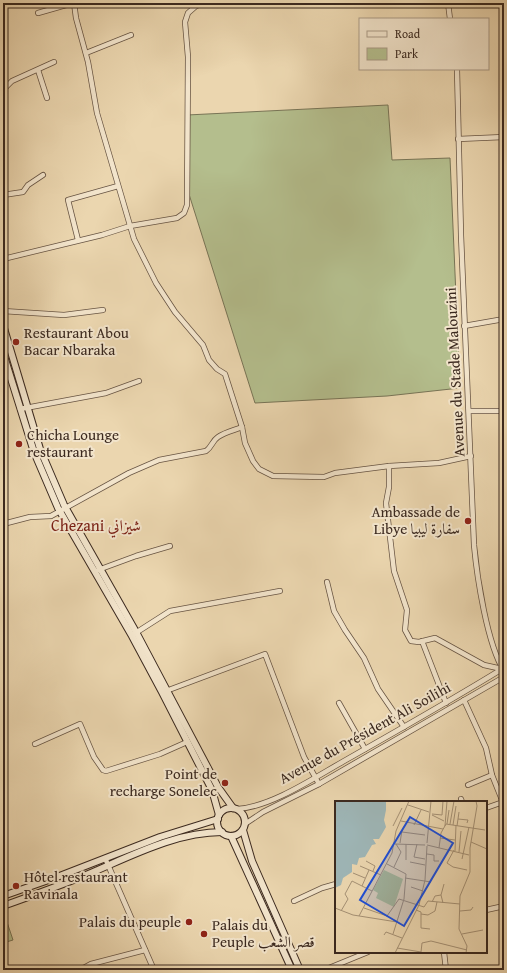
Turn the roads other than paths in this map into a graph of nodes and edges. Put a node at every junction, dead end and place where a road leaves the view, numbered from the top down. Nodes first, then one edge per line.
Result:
1 (73, 3) edge
2 (205, 3) edge
3 (448, 3) edge
4 (195, 5) edge
5 (38, 13) dead end
6 (450, 18) edge
7 (131, 35) dead end
8 (86, 53) junction
9 (54, 62) dead end
10 (38, 70) junction
11 (457, 70) edge
12 (3, 90) edge
13 (47, 98) dead end
14 (504, 137) edge
15 (458, 139) junction
16 (43, 175) dead end
17 (118, 186) junction
18 (3, 195) edge
19 (130, 226) junction
20 (78, 240) junction
21 (3, 259) edge
22 (104, 310) dead end
23 (3, 311) edge
24 (504, 319) edge
25 (3, 325) edge
26 (464, 326) junction
27 (3, 353) edge
28 (139, 381) dead end
29 (28, 407) junction
30 (20, 409) junction
31 (469, 410) junction
32 (504, 411) edge
33 (242, 427) junction
34 (471, 456) junction
35 (389, 466) junction
36 (63, 511) junction
37 (3, 524) edge
38 (170, 546) dead end
39 (98, 570) junction
40 (327, 582) dead end
41 (280, 591) dead end
42 (134, 634) junction
43 (422, 641) junction
44 (503, 670) edge
45 (504, 677) edge
46 (165, 691) junction
47 (464, 700) junction
48 (339, 703) dead end
49 (446, 703) junction
50 (404, 727) junction
51 (188, 742) junction
52 (35, 744) dead end
53 (365, 749) junction
54 (492, 775) junction
55 (315, 777) junction
56 (319, 784) junction
57 (468, 785) dead end
58 (504, 804) edge
59 (487, 808) edge
60 (235, 809) junction
61 (219, 817) junction
62 (244, 827) junction
63 (222, 832) junction
64 (231, 836) junction
65 (105, 858) junction
66 (108, 866) junction
67 (335, 884) edge
68 (3, 896) edge
69 (294, 901) dead end
70 (3, 906) edge
71 (504, 906) edge
72 (487, 910) edge
73 (145, 950) junction
74 (366, 953) edge
75 (444, 953) edge
76 (80, 970) edge
77 (154, 970) edge
78 (292, 970) edge
79 (300, 970) edge
80 (324, 970) edge
81 (446, 970) edge

1 - 5 street
1 - 8 street
2 - 4 street
3 - 6 street
4 - 19 street
7 - 8 street
8 - 17 street
9 - 10 street
10 - 12 street
10 - 13 street
11 - 15 street, Avenue du Stade Malouzini
14 - 15 street
15 - 26 street, Avenue du Stade Malouzini
16 - 18 street
17 - 19 street
17 - 20 street
19 - 20 street
19 - 33 street
20 - 21 street
22 - 23 street
24 - 26 street
25 - 29 main road
26 - 31 street, Avenue du Stade Malouzini
27 - 30 main road
28 - 29 street
29 - 30 street
29 - 36 main road
30 - 36 main road
31 - 32 street
31 - 34 street, Avenue du Stade Malouzini
33 - 35 street
33 - 36 street
34 - 35 street
34 - 44 street, Avenue du Stade Malouzini
35 - 43 street
36 - 37 street
36 - 39 main road
38 - 39 street
39 - 42 main road
40 - 50 street
41 - 42 street
42 - 46 main road
43 - 44 street
43 - 49 street
44 - 49 street, Avenue du Président Ali Soilihi
45 - 47 street, Avenue du Président Ali Soilihi
46 - 51 main road
46 - 55 street
46 - 60 main road
47 - 54 street
47 - 56 street, Avenue du Président Ali Soilihi
48 - 53 street
49 - 50 street, Avenue du Président Ali Soilihi
50 - 53 street, Avenue du Président Ali Soilihi
51 - 52 street
51 - 61 main road
53 - 55 street, Avenue du Président Ali Soilihi
54 - 57 street
54 - 58 street
55 - 56 street
55 - 60 street, Avenue du Président Ali Soilihi
56 - 62 street, Avenue du Président Ali Soilihi
58 - 59 street
60 - 61 main road
60 - 62 main road
61 - 63 main road
61 - 65 main road
62 - 64 main road
62 - 79 main road
63 - 64 main road
63 - 66 main road
64 - 78 main road
65 - 66 street
65 - 68 main road
66 - 70 main road
66 - 73 street
67 - 69 street
71 - 72 street
73 - 76 street
73 - 77 street
74 - 80 street
75 - 81 street

